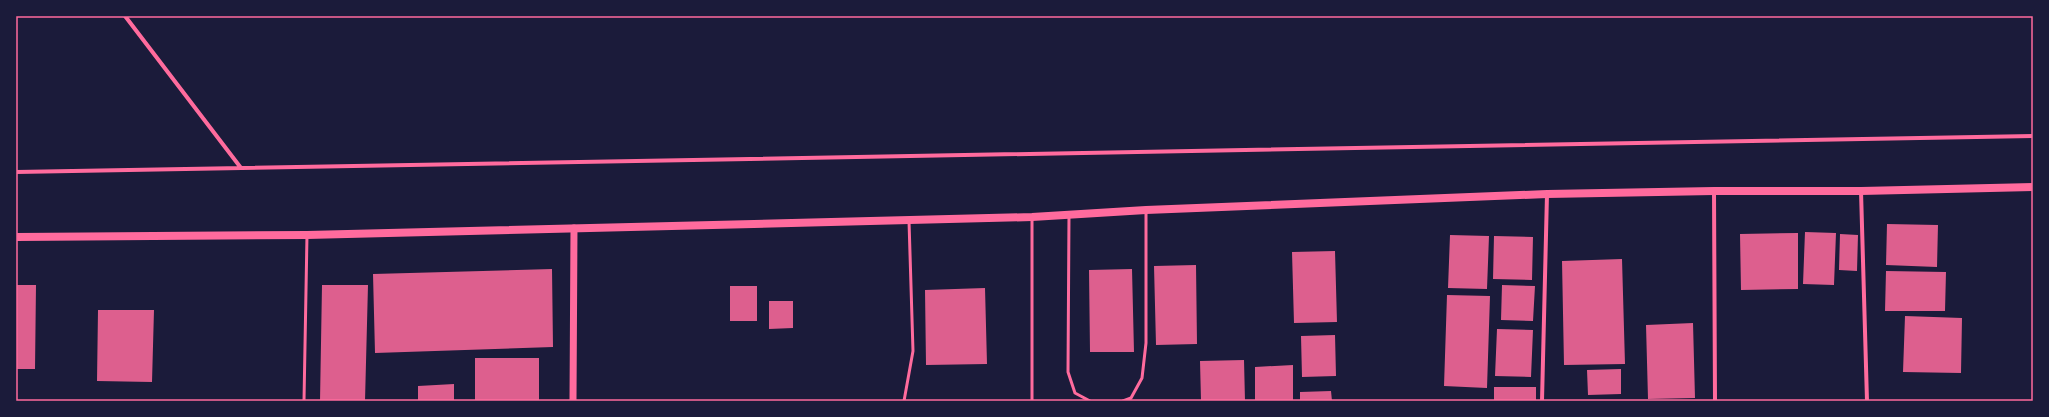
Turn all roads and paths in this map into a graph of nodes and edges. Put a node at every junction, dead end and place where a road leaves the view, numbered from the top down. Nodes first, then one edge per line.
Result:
1 (125, 16) edge
2 (2033, 136) edge
3 (241, 168) junction
4 (16, 172) edge
5 (2033, 187) edge
6 (1714, 191) junction
7 (1861, 191) junction
8 (1547, 194) junction
9 (1146, 210) junction
10 (1069, 215) junction
11 (1032, 217) junction
12 (909, 220) junction
13 (574, 228) junction
14 (307, 235) junction
15 (16, 237) edge
16 (304, 401) edge
17 (572, 401) edge
18 (904, 401) edge
19 (1032, 401) edge
20 (1090, 401) edge
21 (1123, 401) edge
22 (1542, 401) edge
23 (1715, 401) edge
24 (1867, 401) edge

1 - 3 street
2 - 3 street
3 - 4 street
5 - 7 main road
6 - 7 main road
6 - 8 main road
6 - 23 street
7 - 24 street
8 - 9 main road
8 - 22 street
9 - 10 main road
9 - 21 lane
10 - 11 main road
10 - 20 lane
11 - 12 main road
11 - 19 lane
12 - 13 main road
12 - 18 lane
13 - 14 main road
13 - 17 street
14 - 15 main road
14 - 16 lane

